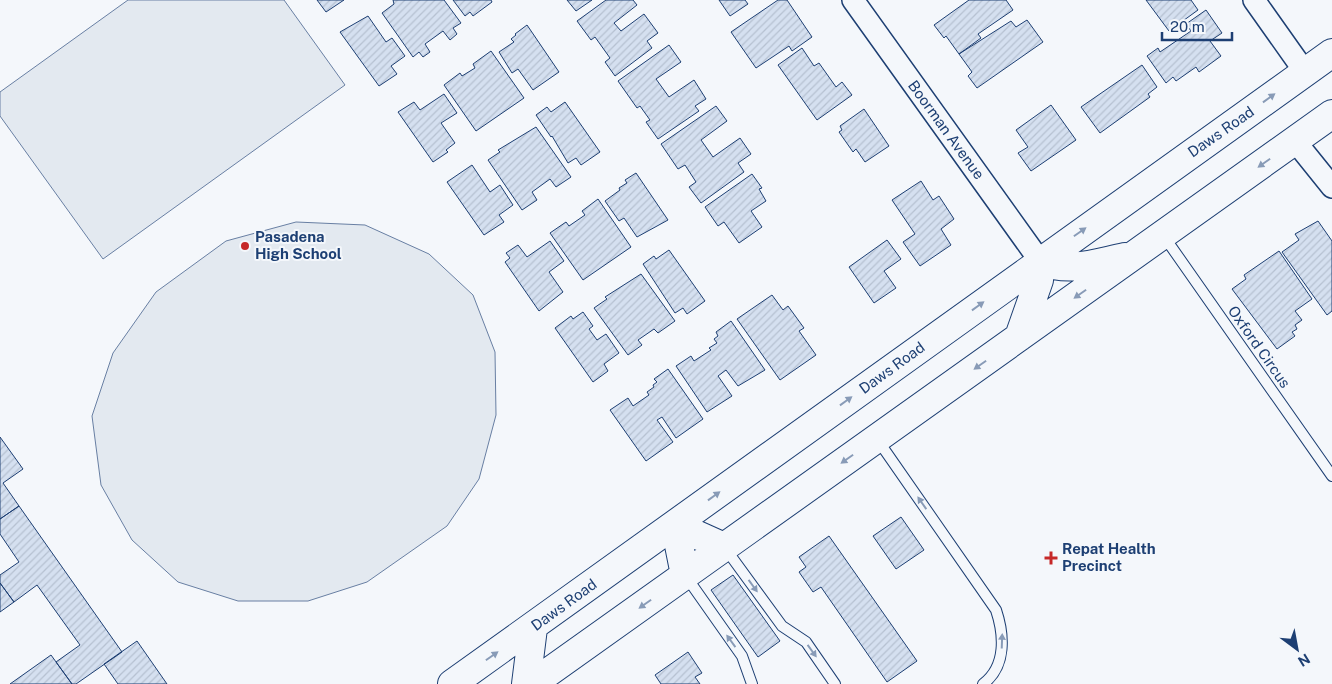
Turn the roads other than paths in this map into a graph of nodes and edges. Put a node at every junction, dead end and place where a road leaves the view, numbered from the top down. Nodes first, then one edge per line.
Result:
1 (853, 0) edge
2 (1254, 0) edge
3 (1332, 53) edge
4 (1305, 72) junction
5 (1332, 114) edge
6 (1294, 141) junction
7 (1332, 187) edge
8 (1162, 235) junction
9 (1134, 256) junction
10 (1040, 261) junction
11 (1019, 337) junction
12 (877, 438) junction
13 (1332, 476) edge
14 (675, 525) junction
15 (724, 547) junction
16 (685, 575) junction
17 (533, 628) junction
18 (452, 684) edge
19 (481, 684) edge
20 (490, 684) edge
21 (526, 684) edge
22 (532, 684) edge
23 (752, 684) edge
24 (835, 684) edge
25 (983, 684) edge

1 - 10 street, Boorman Avenue
2 - 4 street
3 - 4 main road, Daws Road
10 -> 4 main road, Daws Road
5 - 6 main road
6 - 7 street
6 -> 8 main road
8 - 9 main road
8 - 13 lane, Oxford Circus
9 - 10 main road
9 -> 11 main road
10 - 11 main road
14 -> 10 main road, Daws Road
11 -> 12 main road
12 -> 15 main road
25 -> 12 lane
14 - 15 main road
14 - 16 main road
14 - 17 main road, Daws Road
15 - 16 main road
15 -> 24 lane
16 -> 22 main road
23 -> 16 lane
18 -> 17 main road, Daws Road
17 - 21 main road
19 - 20 main road

